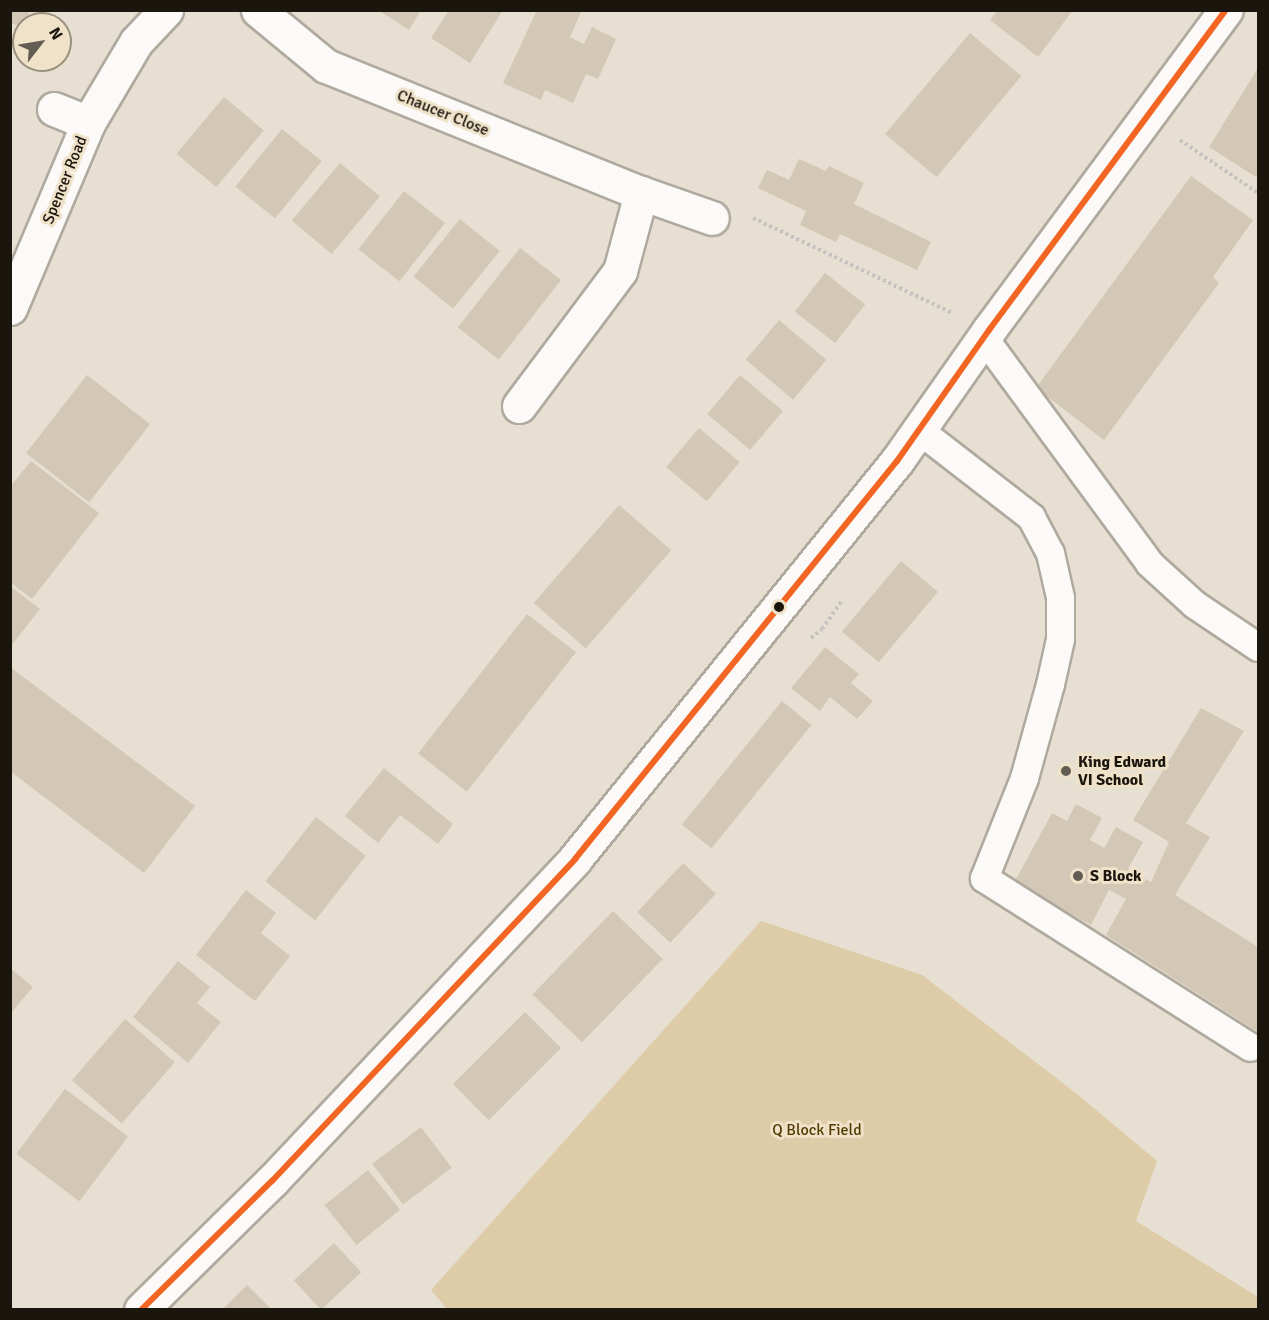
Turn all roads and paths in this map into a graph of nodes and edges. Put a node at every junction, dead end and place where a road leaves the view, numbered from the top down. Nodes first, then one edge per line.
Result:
1 (166, 10) edge
2 (258, 10) edge
3 (1226, 10) edge
4 (54, 109) dead end
5 (1148, 116) junction
6 (88, 123) junction
7 (1258, 193) edge
8 (641, 194) junction
9 (712, 218) joint
10 (10, 308) edge
11 (986, 334) junction
12 (519, 406) dead end
13 (919, 430) junction
14 (1258, 647) edge
15 (1250, 1047) dead end
16 (141, 1310) edge

1 - 6 street, Spencer Road
2 - 8 street, Chaucer Close
3 - 5 street
4 - 6 street, Spencer Road
5 - 7 path
5 - 11 street
6 - 10 street, Spencer Road
8 - 9 street, Chaucer Close
8 - 12 street
9 - 11 path
11 - 13 street
11 - 14 lane
13 - 15 lane
13 - 16 street

